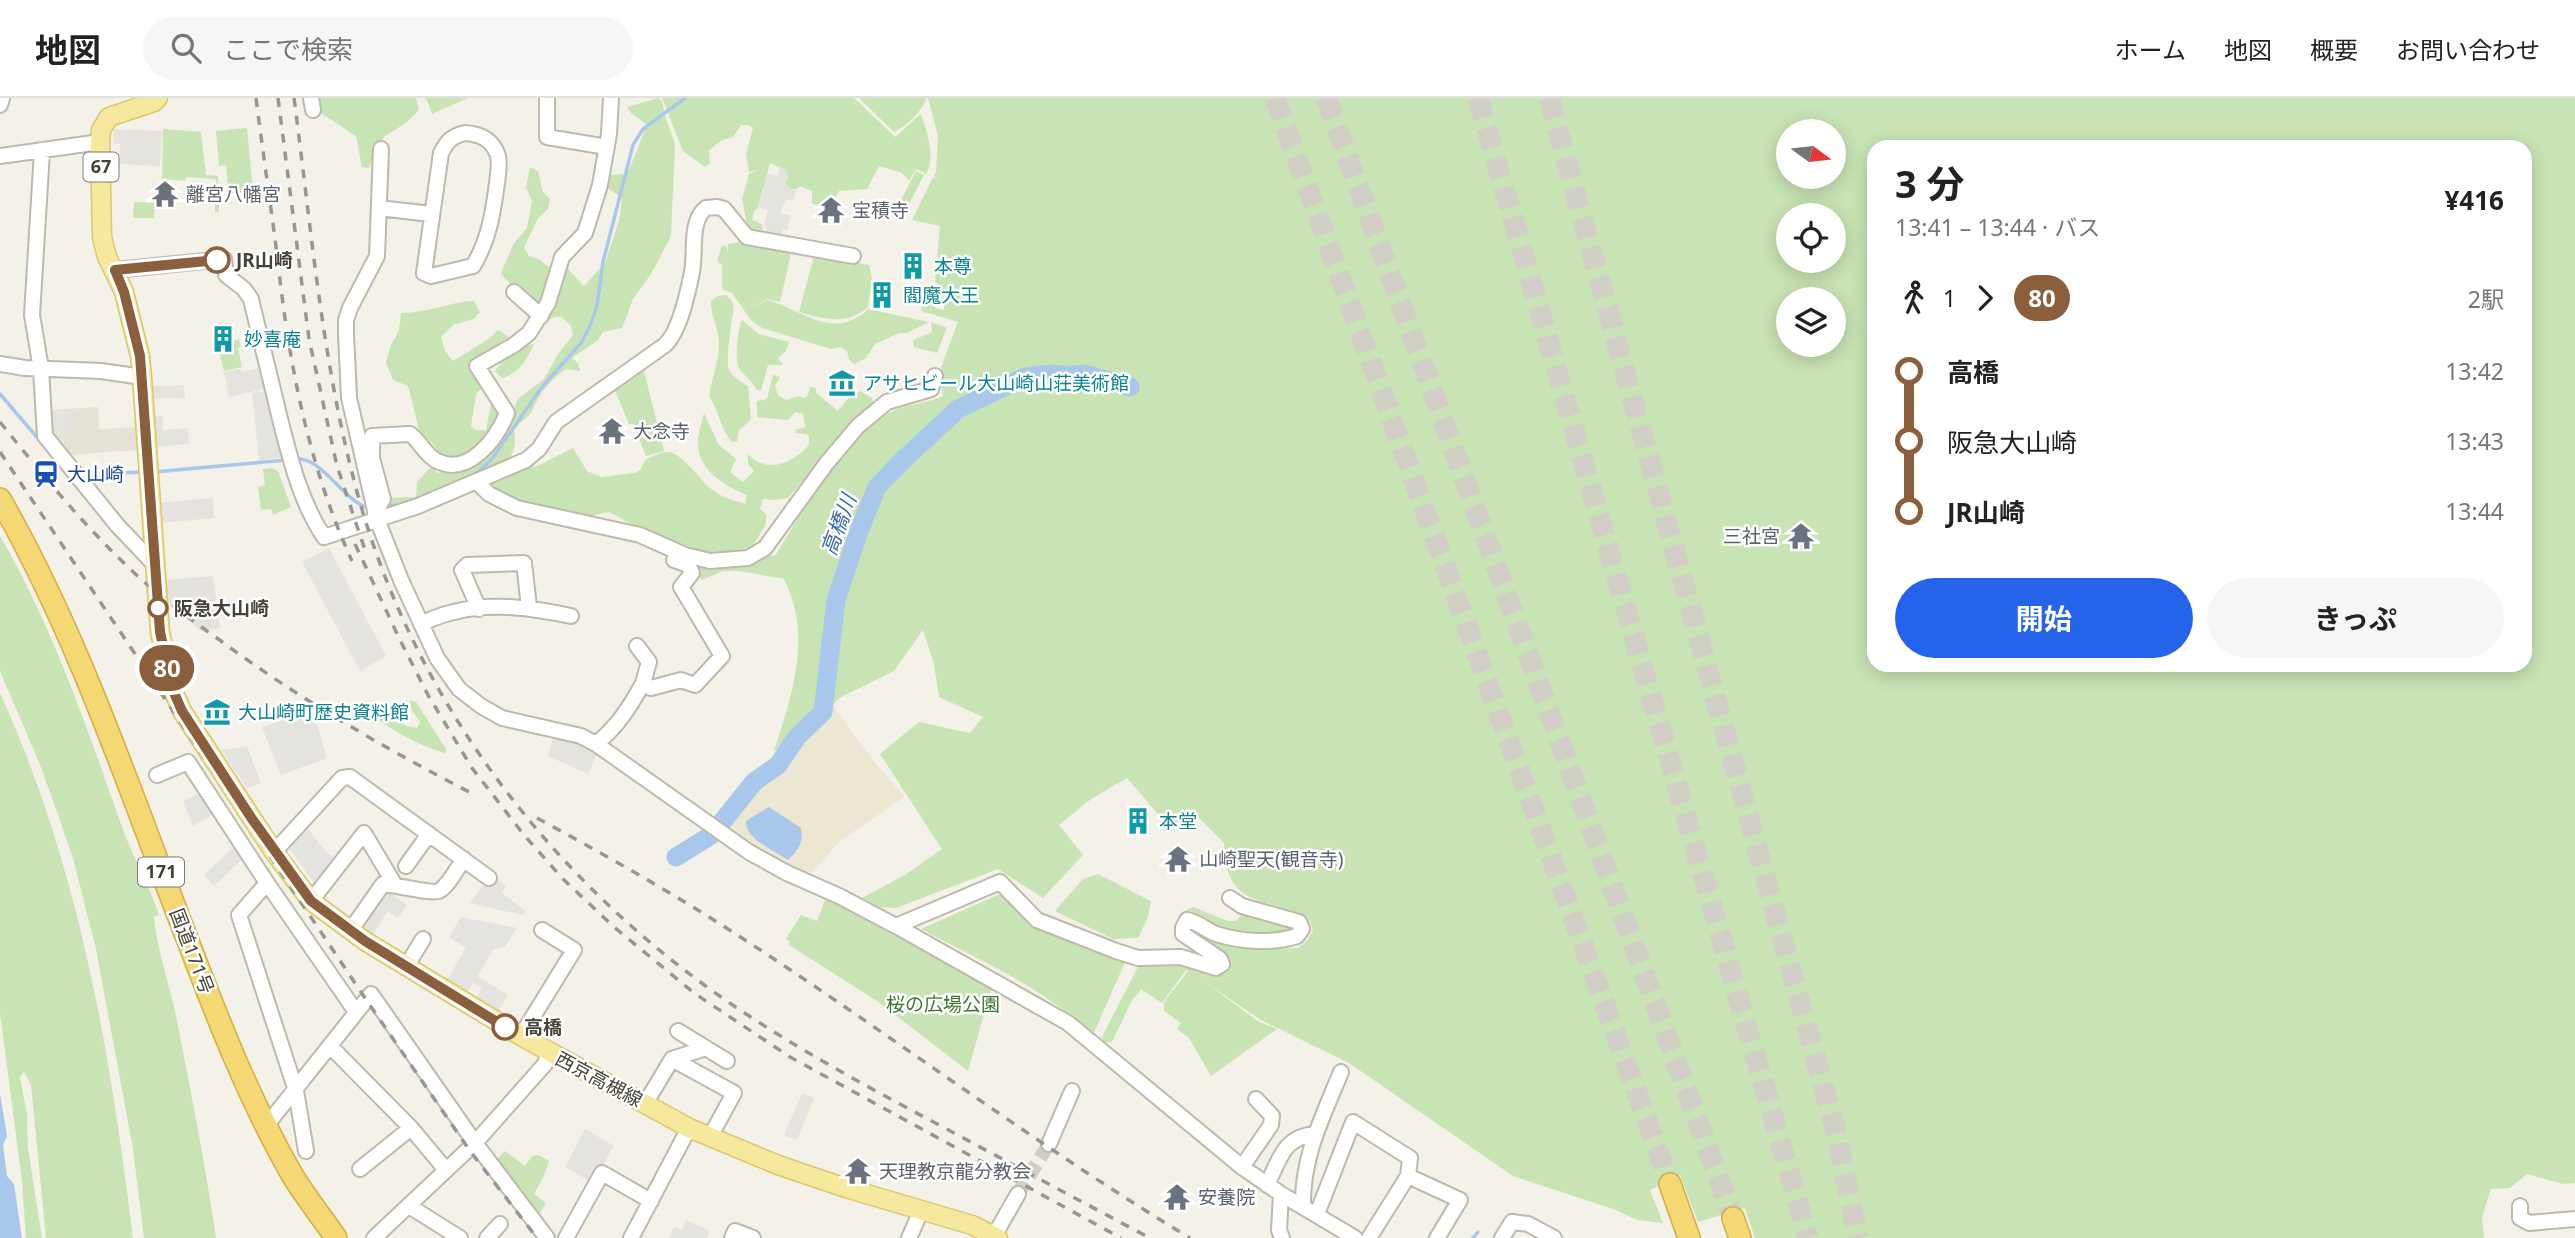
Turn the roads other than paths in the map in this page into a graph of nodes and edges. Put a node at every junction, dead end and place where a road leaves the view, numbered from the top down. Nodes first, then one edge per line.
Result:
1 (2, 98) edge
2 (158, 98) edge
3 (547, 98) edge
4 (611, 98) edge
5 (0, 105) edge
6 (100, 142) junction
7 (607, 147) junction
8 (381, 149) dead end
9 (42, 151) junction
10 (0, 156) edge
11 (379, 208) junction
12 (431, 214) junction
13 (853, 256) dead end
14 (115, 270) junction
15 (514, 292) dead end
16 (541, 316) junction
17 (0, 363) edge
18 (41, 369) junction
19 (935, 376) dead end
20 (142, 377) junction
21 (477, 482) junction
22 (0, 499) edge
23 (376, 516) junction
24 (666, 547) junction
25 (154, 564) junction
26 (529, 607) junction
27 (480, 609) junction
28 (571, 616) dead end
29 (422, 623) junction
30 (637, 646) dead end
31 (643, 683) junction
32 (596, 744) junction
33 (220, 771) junction
34 (157, 775) dead end
35 (202, 783) junction
36 (429, 834) junction
37 (274, 852) junction
38 (464, 859) junction
39 (406, 866) dead end
40 (489, 877) dead end
41 (267, 883) junction
42 (395, 885) junction
43 (1230, 898) dead end
44 (311, 901) junction
45 (897, 926) junction
46 (542, 930) dead end
47 (350, 931) junction
48 (424, 939) dead end
49 (406, 967) junction
50 (356, 1012) junction
51 (678, 1031) dead end
52 (521, 1036) junction
53 (330, 1046) junction
54 (706, 1048) junction
55 (549, 1052) junction
56 (672, 1059) junction
57 (727, 1061) dead end
58 (1341, 1072) dead end
59 (296, 1091) junction
60 (1072, 1091) dead end
61 (1256, 1099) dead end
62 (645, 1104) junction
63 (266, 1126) junction
64 (411, 1128) junction
65 (689, 1128) junction
66 (1315, 1134) junction
67 (710, 1137) junction
68 (475, 1143) junction
69 (1049, 1144) tunnel mouth
70 (306, 1151) dead end
71 (1242, 1167) junction
72 (360, 1169) dead end
73 (446, 1170) junction
74 (1408, 1176) junction
75 (1670, 1184) tunnel mouth
76 (1267, 1185) junction
77 (1018, 1194) tunnel mouth
78 (1281, 1194) junction
79 (651, 1201) junction
80 (1303, 1205) junction
81 (408, 1206) junction
82 (2520, 1206) dead end
83 (921, 1211) junction
84 (1317, 1214) junction
85 (2575, 1219) edge
86 (500, 1224) dead end
87 (1348, 1236) edge
88 (996, 1237) edge
89 (336, 1238) edge
90 (374, 1238) edge
91 (460, 1238) edge
92 (487, 1238) edge
93 (547, 1238) edge
94 (566, 1238) edge
95 (631, 1238) edge
96 (733, 1238) edge
97 (753, 1238) edge
98 (909, 1238) edge
99 (1282, 1238) edge
100 (1369, 1238) edge
101 (1437, 1238) edge
102 (1502, 1238) edge
103 (1554, 1238) edge
104 (1689, 1238) edge

1 - 5 street
2 - 6 main road, 67
3 - 7 street
4 - 7 street
6 - 9 street
6 - 14 main road, 西京高槻線 / 67
7 - 16 street
8 - 11 street
9 - 10 street
9 - 18 street
11 - 12 street
11 - 23 street
12 - 12 street
13 - 21 street
14 - 20 main road, 西京高槻線 / 67
14 - 23 street
15 - 16 street
16 - 23 street
17 - 18 street
18 - 20 street
18 - 25 street
19 - 24 street
20 - 25 main road, 西京高槻線 / 67
21 - 23 street
21 - 24 street
22 - 63 highway, 国道171号 / 171
23 - 29 street
24 - 31 street
25 - 33 main road, 西京高槻線 / 67
26 - 27 street
26 - 27 street
26 - 28 street
27 - 29 street
29 - 32 street
30 - 31 street
31 - 32 street
32 - 45 street
33 - 35 street
33 - 37 main road, 西京高槻線 / 67
34 - 35 street
35 - 41 street
36 - 37 street
36 - 38 street
36 - 39 street
37 - 44 main road, 西京高槻線 / 67
38 - 40 street
38 - 42 street
41 - 50 street
41 - 59 street
42 - 44 street
42 - 47 street
43 - 45 street
44 - 47 main road, 西京高槻線 / 67
45 - 71 street
46 - 52 street
47 - 49 main road, 西京高槻線 / 67
48 - 49 street
49 - 52 main road, 西京高槻線 / 67
50 - 53 street
50 - 68 street
51 - 54 street
52 - 55 main road, 西京高槻線 / 67
53 - 59 street
53 - 64 street
54 - 56 street
54 - 57 street
55 - 62 main road, 西京高槻線 / 67
55 - 68 street
56 - 62 street
56 - 67 street
58 - 66 street
59 - 63 street
59 - 70 street
60 - 69 street
61 - 71 street
62 - 65 main road, 西京高槻線 / 67
63 - 89 highway, 国道171号 / 171
64 - 72 street
64 - 73 street
65 - 67 main road, 西京高槻線 / 67
65 - 79 street
66 - 76 street
66 - 80 street
67 - 83 main road, 西京高槻線 / 67
68 - 73 street
68 - 93 street
71 - 76 street
73 - 81 street
74 - 84 street
74 - 100 street
74 - 101 street
75 - 104 highway
76 - 78 street
77 - 88 street
78 - 80 street
78 - 99 street
79 - 94 street
79 - 95 street
80 - 84 street
81 - 90 street
81 - 91 street
82 - 85 street
83 - 88 main road, 西京高槻線 / 67
83 - 98 street
84 - 87 street
86 - 92 street
96 - 97 street
102 - 103 street

